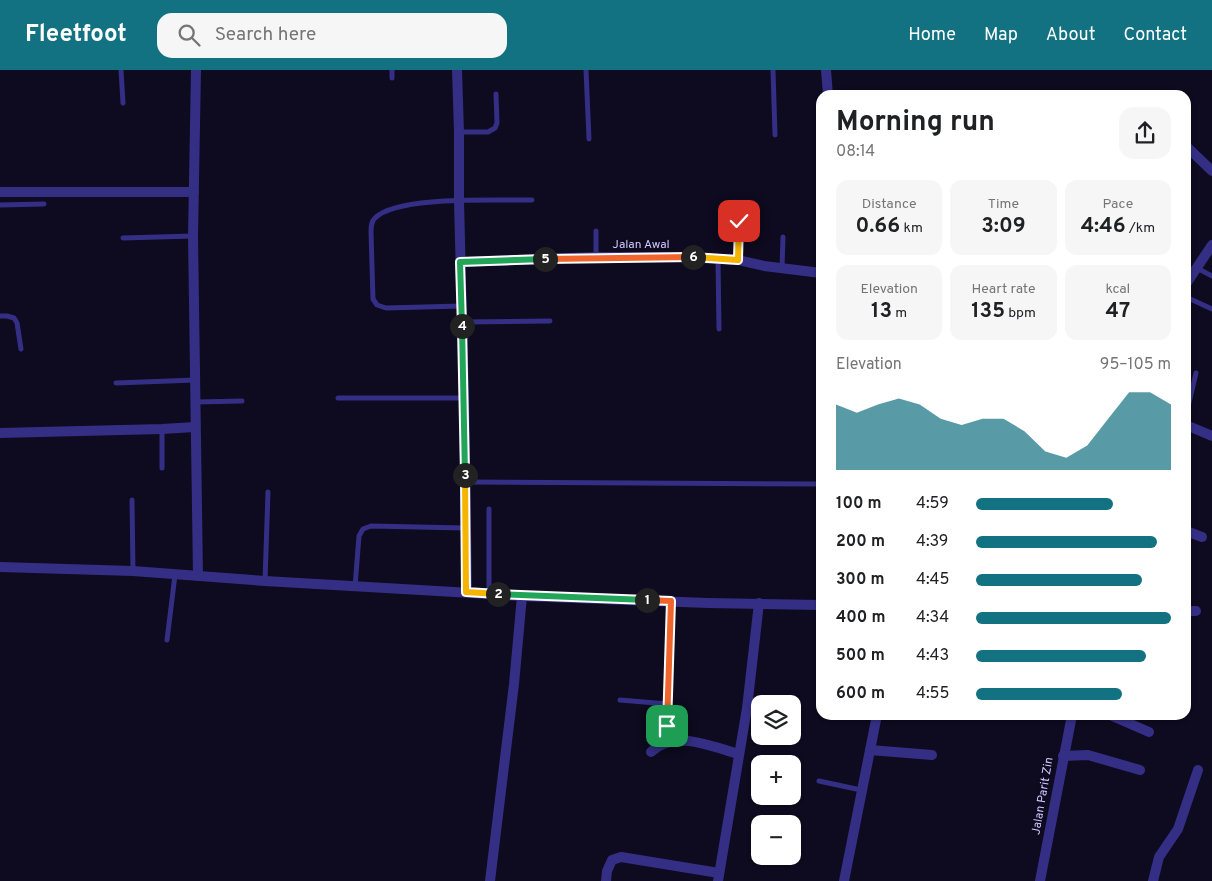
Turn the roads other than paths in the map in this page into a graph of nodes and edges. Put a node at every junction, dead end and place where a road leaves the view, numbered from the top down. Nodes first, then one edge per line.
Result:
1 (121, 70) edge
2 (196, 70) edge
3 (392, 70) edge
4 (457, 70) edge
5 (586, 70) edge
6 (772, 70) edge
7 (826, 70) edge
8 (392, 78) dead end
9 (828, 90) edge
10 (496, 94) dead end
11 (123, 103) dead end
12 (459, 132) junction
13 (776, 136) dead end
14 (589, 140) dead end
15 (1191, 151) edge
16 (1212, 171) edge
17 (0, 192) edge
18 (194, 192) junction
19 (532, 200) dead end
20 (459, 201) junction
21 (44, 204) dead end
22 (0, 205) edge
23 (739, 221) dead end
24 (596, 231) dead end
25 (193, 236) junction
26 (123, 238) dead end
27 (783, 238) dead end
28 (1212, 245) edge
29 (596, 257) junction
30 (718, 259) junction
31 (738, 260) junction
32 (460, 262) junction
33 (1197, 268) junction
34 (782, 269) junction
35 (816, 273) edge
36 (1212, 276) edge
37 (1191, 277) edge
38 (1191, 299) edge
39 (461, 306) junction
40 (1212, 309) edge
41 (0, 316) edge
42 (550, 321) dead end
43 (462, 322) junction
44 (719, 329) dead end
45 (22, 350) dead end
46 (1196, 373) dead end
47 (195, 380) junction
48 (116, 383) dead end
49 (1191, 394) edge
50 (338, 398) dead end
51 (464, 398) junction
52 (242, 401) dead end
53 (195, 402) junction
54 (195, 427) junction
55 (1191, 427) edge
56 (162, 429) junction
57 (0, 433) edge
58 (1212, 436) edge
59 (162, 468) dead end
60 (465, 482) junction
61 (816, 484) edge
62 (268, 492) dead end
63 (132, 500) dead end
64 (489, 509) dead end
65 (465, 528) junction
66 (1191, 533) edge
67 (1202, 537) dead end
68 (0, 567) edge
69 (133, 571) junction
70 (174, 574) junction
71 (198, 576) junction
72 (266, 581) junction
73 (355, 586) junction
74 (466, 592) junction
75 (489, 594) junction
76 (522, 596) junction
77 (671, 601) junction
78 (760, 603) junction
79 (816, 605) edge
80 (167, 640) dead end
81 (620, 700) dead end
82 (668, 704) junction
83 (876, 720) edge
84 (1071, 720) edge
85 (1121, 720) edge
86 (667, 726) dead end
87 (1149, 732) dead end
88 (870, 750) junction
89 (651, 752) dead end
90 (739, 754) junction
91 (932, 755) dead end
92 (1063, 756) junction
93 (1140, 770) dead end
94 (1198, 770) dead end
95 (819, 781) dead end
96 (861, 790) junction
97 (718, 877) edge
98 (490, 881) edge
99 (606, 881) edge
100 (844, 881) edge
101 (1040, 881) edge
102 (1153, 881) edge

1 - 11 lane
2 - 18 street
3 - 8 lane
4 - 12 street
5 - 14 lane
6 - 13 lane
7 - 9 street
10 - 12 lane
12 - 20 street
15 - 16 street
17 - 18 street
18 - 25 street
19 - 20 lane
20 - 32 street
20 - 39 lane
21 - 22 lane
23 - 31 lane
24 - 29 lane
25 - 26 lane
25 - 47 street
27 - 34 lane
28 - 33 street
29 - 30 street, Jalan Awal
29 - 32 street, Jalan Awal
30 - 31 street, Jalan Awal
30 - 44 lane
31 - 34 street, Jalan Awal
32 - 39 street
33 - 36 lane
33 - 37 street
34 - 35 street, Jalan Awal
38 - 40 lane
39 - 43 street
41 - 45 lane
42 - 43 lane
43 - 51 street
46 - 49 lane
47 - 48 lane
47 - 53 street
50 - 51 lane
51 - 60 street
52 - 53 lane
53 - 54 street
54 - 56 street
54 - 71 street
55 - 58 street
56 - 57 street
56 - 59 lane
60 - 61 lane
60 - 65 street
62 - 72 lane
63 - 69 lane
64 - 75 lane
65 - 73 lane
65 - 74 street
66 - 67 street
68 - 69 street
69 - 70 street
70 - 71 street
70 - 80 lane
71 - 72 street
72 - 73 street
73 - 74 street
74 - 75 street
75 - 76 street
76 - 77 street
76 - 98 street
77 - 78 street
77 - 82 lane
78 - 79 street
78 - 90 street
81 - 82 lane
82 - 86 lane
83 - 88 street
84 - 92 street, Jalan Parit Zin
85 - 87 street
88 - 91 street
88 - 96 street
89 - 90 street
90 - 97 street
92 - 93 street
92 - 101 street, Jalan Parit Zin
94 - 102 street
95 - 96 lane
96 - 100 street
97 - 99 street

